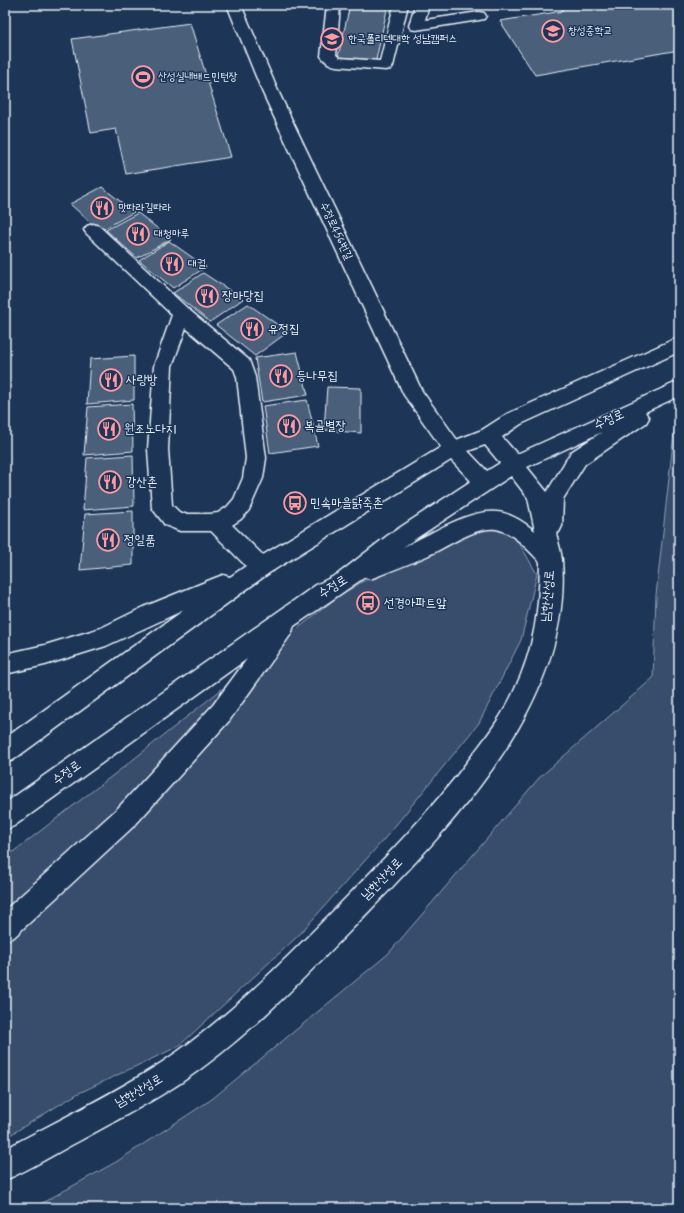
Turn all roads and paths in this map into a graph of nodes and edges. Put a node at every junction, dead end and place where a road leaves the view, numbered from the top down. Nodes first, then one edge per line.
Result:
1 (234, 5) edge
2 (401, 5) edge
3 (422, 5) edge
4 (333, 6) edge
5 (479, 16) dead end
6 (93, 230) dead end
7 (182, 314) junction
8 (679, 344) edge
9 (679, 388) edge
10 (657, 398) junction
11 (489, 435) junction
12 (453, 449) junction
13 (513, 465) junction
14 (486, 483) junction
15 (215, 522) junction
16 (551, 560) junction
17 (261, 567) junction
18 (346, 580) junction
19 (294, 614) junction
20 (5, 664) edge
21 (5, 752) edge
22 (5, 818) edge
23 (5, 928) edge
24 (5, 1165) edge

1 - 12 main road, 수정로456번길
2 - 4 main road
3 - 5 main road
6 - 7 main road
7 - 15 main road
7 - 15 main road
8 - 11 main road
9 - 10 main road, 수정로
10 - 13 main road, 수정로
10 - 16 main road
11 - 12 main road
11 - 13 main road, 남한산성로
12 - 14 main road, 수정로456번길
12 - 17 main road
13 - 14 main road, 수정로
13 - 16 main road, 남한산성로
14 - 18 main road, 수정로
15 - 17 main road
16 - 18 main road
16 - 24 main road, 남한산성로
17 - 20 main road
17 - 21 main road
18 - 19 main road, 수정로
19 - 22 main road, 수정로
19 - 23 main road

